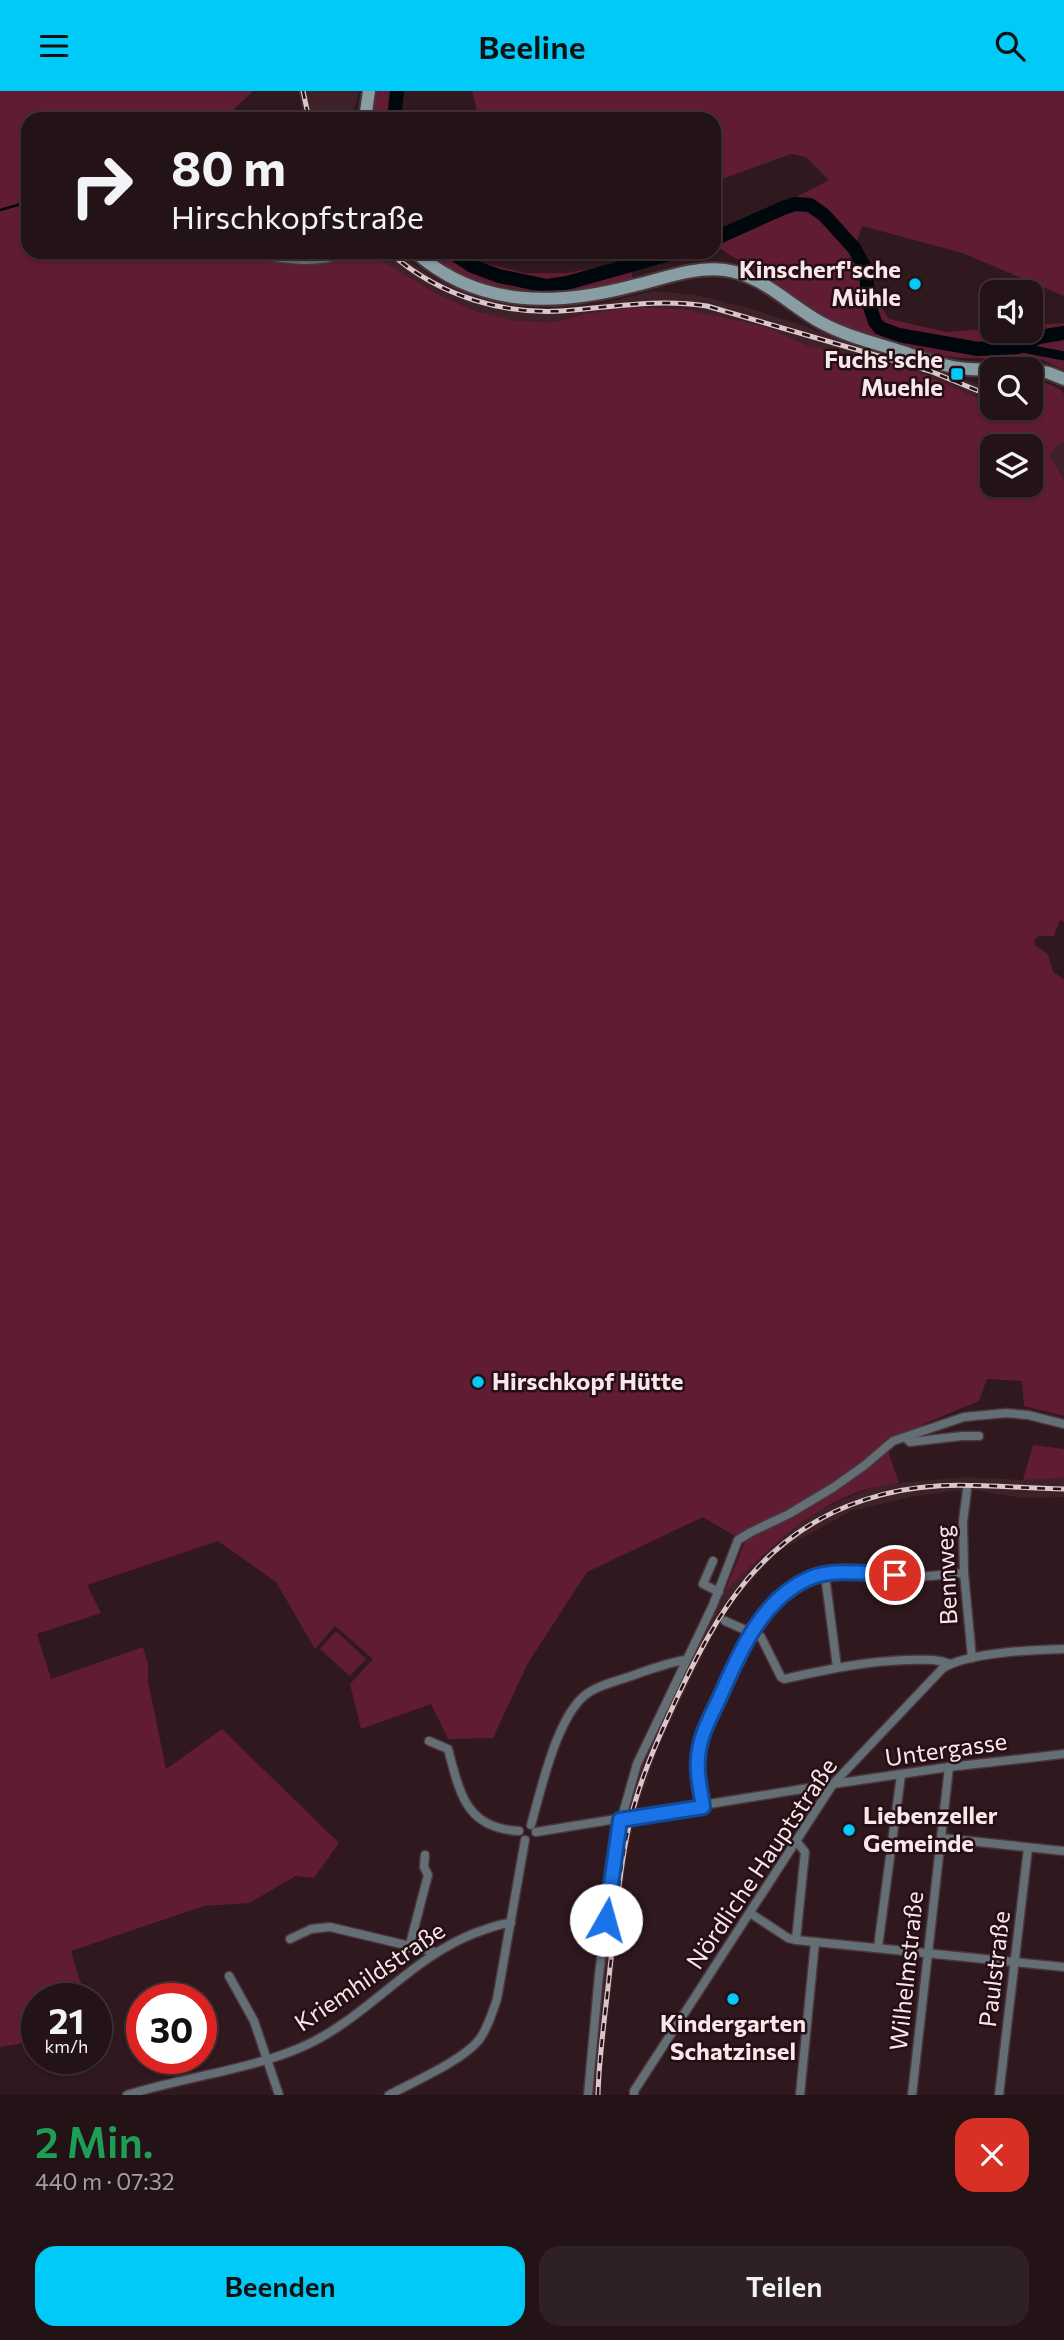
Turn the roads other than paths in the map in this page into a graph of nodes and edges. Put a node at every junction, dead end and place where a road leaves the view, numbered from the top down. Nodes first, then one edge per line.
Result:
1 (369, 91) edge
2 (366, 112) edge
3 (288, 259) edge
4 (314, 259) edge
5 (424, 259) edge
6 (980, 368) edge
7 (1043, 372) edge
8 (1064, 379) edge
9 (1064, 1424) edge
10 (979, 1437) dead end
11 (906, 1438) junction
12 (967, 1490) dead end
13 (713, 1561) dead end
14 (964, 1573) junction
15 (825, 1575) junction
16 (719, 1592) junction
17 (725, 1621) dead end
18 (752, 1633) junction
19 (1064, 1649) edge
20 (972, 1658) junction
21 (685, 1660) junction
22 (950, 1664) junction
23 (837, 1667) junction
24 (429, 1741) dead end
25 (1064, 1755) edge
26 (949, 1767) junction
27 (901, 1775) junction
28 (833, 1784) junction
29 (703, 1807) junction
30 (620, 1820) junction
31 (533, 1828) junction
32 (519, 1831) junction
33 (941, 1837) junction
34 (525, 1840) junction
35 (796, 1841) junction
36 (1028, 1848) junction
37 (1064, 1851) edge
38 (425, 1855) dead end
39 (750, 1913) junction
40 (511, 1923) junction
41 (290, 1939) dead end
42 (796, 1940) junction
43 (815, 1942) junction
44 (878, 1947) junction
45 (409, 1948) junction
46 (435, 1952) junction
47 (929, 1952) junction
48 (1015, 1961) junction
49 (1064, 1967) edge
50 (229, 1976) dead end
51 (268, 2058) junction
52 (127, 2095) edge
53 (279, 2095) edge
54 (389, 2095) edge
55 (588, 2095) edge
56 (634, 2095) edge
57 (800, 2095) edge
58 (912, 2095) edge
59 (999, 2095) edge

1 - 2 main road
3 - 4 street
5 - 6 main road
7 - 8 main road
9 - 11 street
10 - 11 street
11 - 16 street
12 - 14 street, Bennweg
13 - 16 street
14 - 15 street
14 - 20 street, Bennweg
15 - 18 street
15 - 23 street
16 - 21 street
17 - 18 street
18 - 23 street
18 - 29 street
19 - 20 street, Nördliche Hauptstraße
20 - 22 street, Nördliche Hauptstraße
21 - 30 street
21 - 31 street
22 - 23 street
22 - 28 street, Nördliche Hauptstraße
24 - 32 street
25 - 26 street, Untergasse
26 - 27 street, Untergasse
26 - 33 street, Wilhelmstraße
27 - 28 street, Untergasse
27 - 44 street
28 - 29 street, Untergasse
28 - 35 street, Nördliche Hauptstraße
29 - 30 street, Untergasse
30 - 31 street, Untergasse
30 - 55 street
31 - 32 street
31 - 34 street
32 - 34 street
33 - 36 street
33 - 47 street, Wilhelmstraße
34 - 40 street
35 - 39 street, Nördliche Hauptstraße
35 - 42 street
36 - 37 street
36 - 48 street, Paulstraße
38 - 45 street
39 - 42 street
39 - 56 street, Nördliche Hauptstraße
40 - 46 street, Kriemhildstraße
40 - 54 street
41 - 45 street
42 - 43 street
43 - 44 street
43 - 57 street
44 - 47 street
45 - 46 street
46 - 51 street, Kriemhildstraße
47 - 48 street
47 - 58 street, Wilhelmstraße
48 - 49 street
48 - 59 street, Paulstraße
50 - 51 street
51 - 52 street, Kriemhildstraße
51 - 53 street

